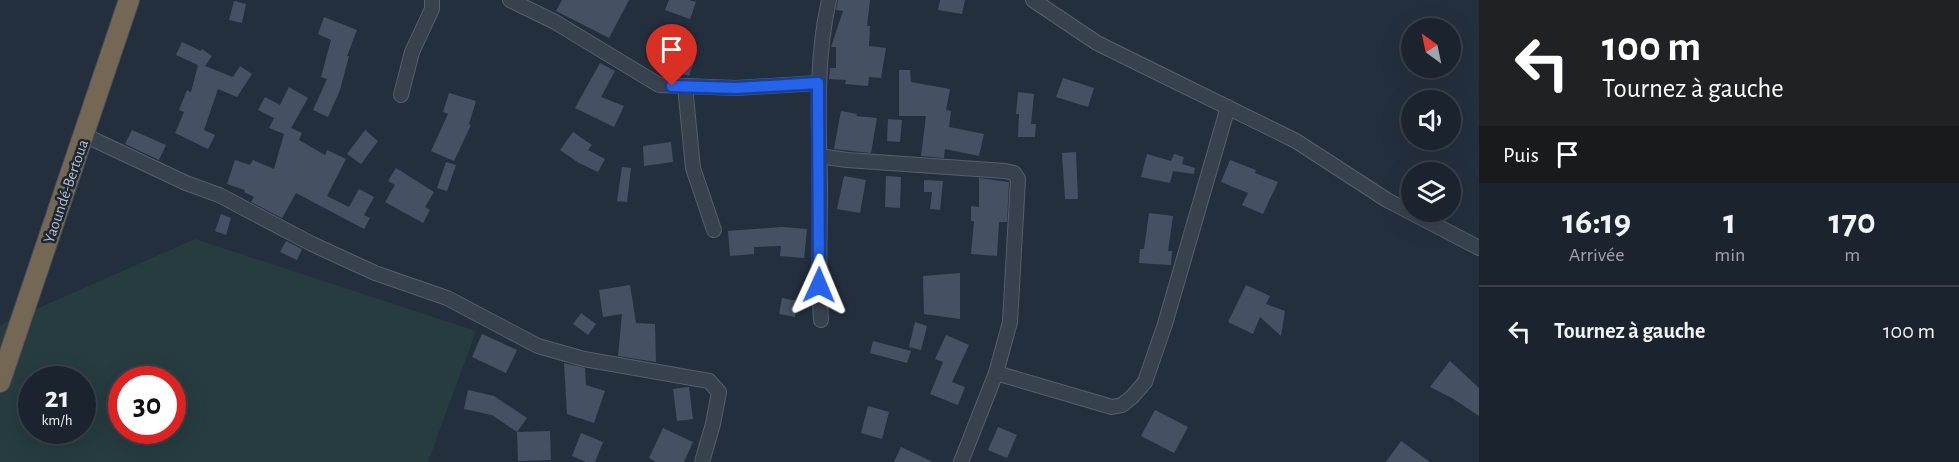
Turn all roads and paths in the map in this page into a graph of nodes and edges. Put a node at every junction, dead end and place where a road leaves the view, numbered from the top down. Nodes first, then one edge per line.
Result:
1 (129, 0) edge
2 (432, 0) edge
3 (510, 0) edge
4 (829, 0) edge
5 (1034, 0) edge
6 (818, 83) junction
7 (686, 86) junction
8 (401, 95) dead end
9 (1228, 107) junction
10 (84, 135) junction
11 (819, 156) junction
12 (714, 230) dead end
13 (1479, 248) edge
14 (821, 320) dead end
15 (996, 373) junction
16 (0, 382) edge
17 (707, 461) edge
18 (961, 462) edge

1 - 10 highway, Yaoundé-Bertoua
2 - 8 street
3 - 7 street
4 - 6 street
5 - 9 street
6 - 7 street
6 - 11 street
7 - 12 street
9 - 13 street
9 - 15 street
10 - 16 highway, Yaoundé-Bertoua
10 - 17 street
11 - 14 street
11 - 15 street
15 - 18 street

